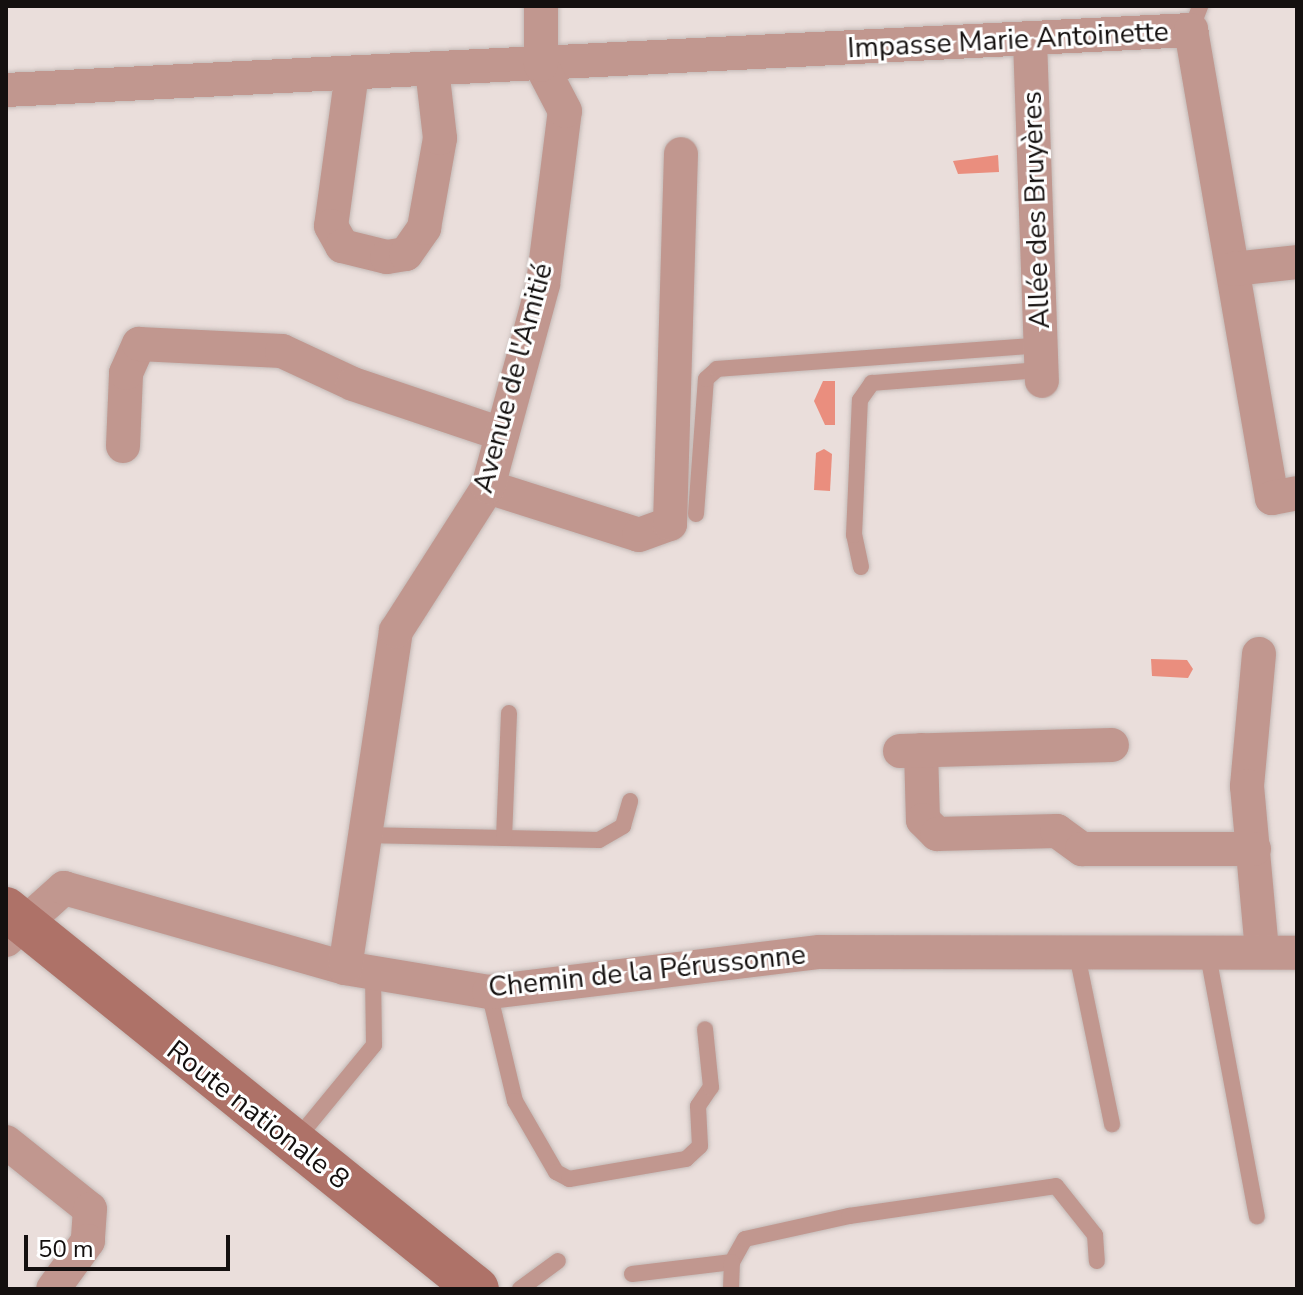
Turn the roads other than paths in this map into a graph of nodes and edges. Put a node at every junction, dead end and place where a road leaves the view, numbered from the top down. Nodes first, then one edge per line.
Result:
1 (541, 6) edge
2 (1196, 18) edge
3 (1030, 40) junction
4 (541, 65) junction
5 (432, 69) junction
6 (352, 73) junction
7 (6, 90) edge
8 (681, 154) dead end
9 (1297, 262) edge
10 (1233, 269) junction
11 (1041, 365) junction
12 (502, 434) junction
13 (123, 446) dead end
14 (488, 487) junction
15 (1284, 495) edge
16 (696, 514) dead end
17 (861, 567) dead end
18 (1259, 654) dead end
19 (509, 713) dead end
20 (1112, 745) dead end
21 (630, 801) dead end
22 (363, 835) junction
23 (504, 838) junction
24 (1254, 849) junction
25 (18, 927) edge
26 (1206, 948) junction
27 (1076, 949) junction
28 (1262, 951) junction
29 (1297, 953) edge
30 (359, 971) junction
31 (489, 992) junction
32 (705, 1029) dead end
33 (1112, 1124) dead end
34 (6, 1142) edge
35 (293, 1143) junction
36 (1257, 1216) dead end
37 (558, 1261) dead end
38 (1097, 1261) dead end
39 (732, 1262) junction
40 (632, 1274) dead end
41 (53, 1289) edge
42 (477, 1289) edge
43 (520, 1289) edge
44 (731, 1289) edge

1 - 4 street, Avenue de l'Amitié
2 - 3 street, Impasse Marie Antoinette
2 - 10 street, Impasse Marie Antoinette
3 - 4 street, Impasse Marie Antoinette
3 - 11 street, Allée des Bruyères
4 - 5 street, Impasse Marie Antoinette
4 - 12 street, Avenue de l'Amitié
5 - 6 street, Impasse Marie Antoinette
5 - 6 street
6 - 7 street, Impasse Marie Antoinette
8 - 14 street
9 - 10 street
10 - 15 street, Impasse Marie Antoinette
11 - 16 lane
11 - 17 lane
12 - 13 street
12 - 14 street, Avenue de l'Amitié
14 - 22 street, Avenue de l'Amitié
18 - 24 street
19 - 23 lane
20 - 24 street
21 - 23 lane
22 - 23 lane
22 - 30 street, Avenue de l'Amitié
24 - 28 street
25 - 30 street, Chemin de la Pérussonne
25 - 35 main road, Route nationale 8
26 - 27 street, Chemin de la Pérussonne
26 - 28 street, Chemin de la Pérussonne
26 - 36 lane
27 - 31 street, Chemin de la Pérussonne
27 - 33 lane
28 - 29 street, Chemin de la Pérussonne
30 - 31 street, Chemin de la Pérussonne
30 - 35 lane
31 - 32 lane
34 - 41 street
35 - 42 main road, Route nationale 8
37 - 43 lane
38 - 39 lane
39 - 40 lane
39 - 44 lane

